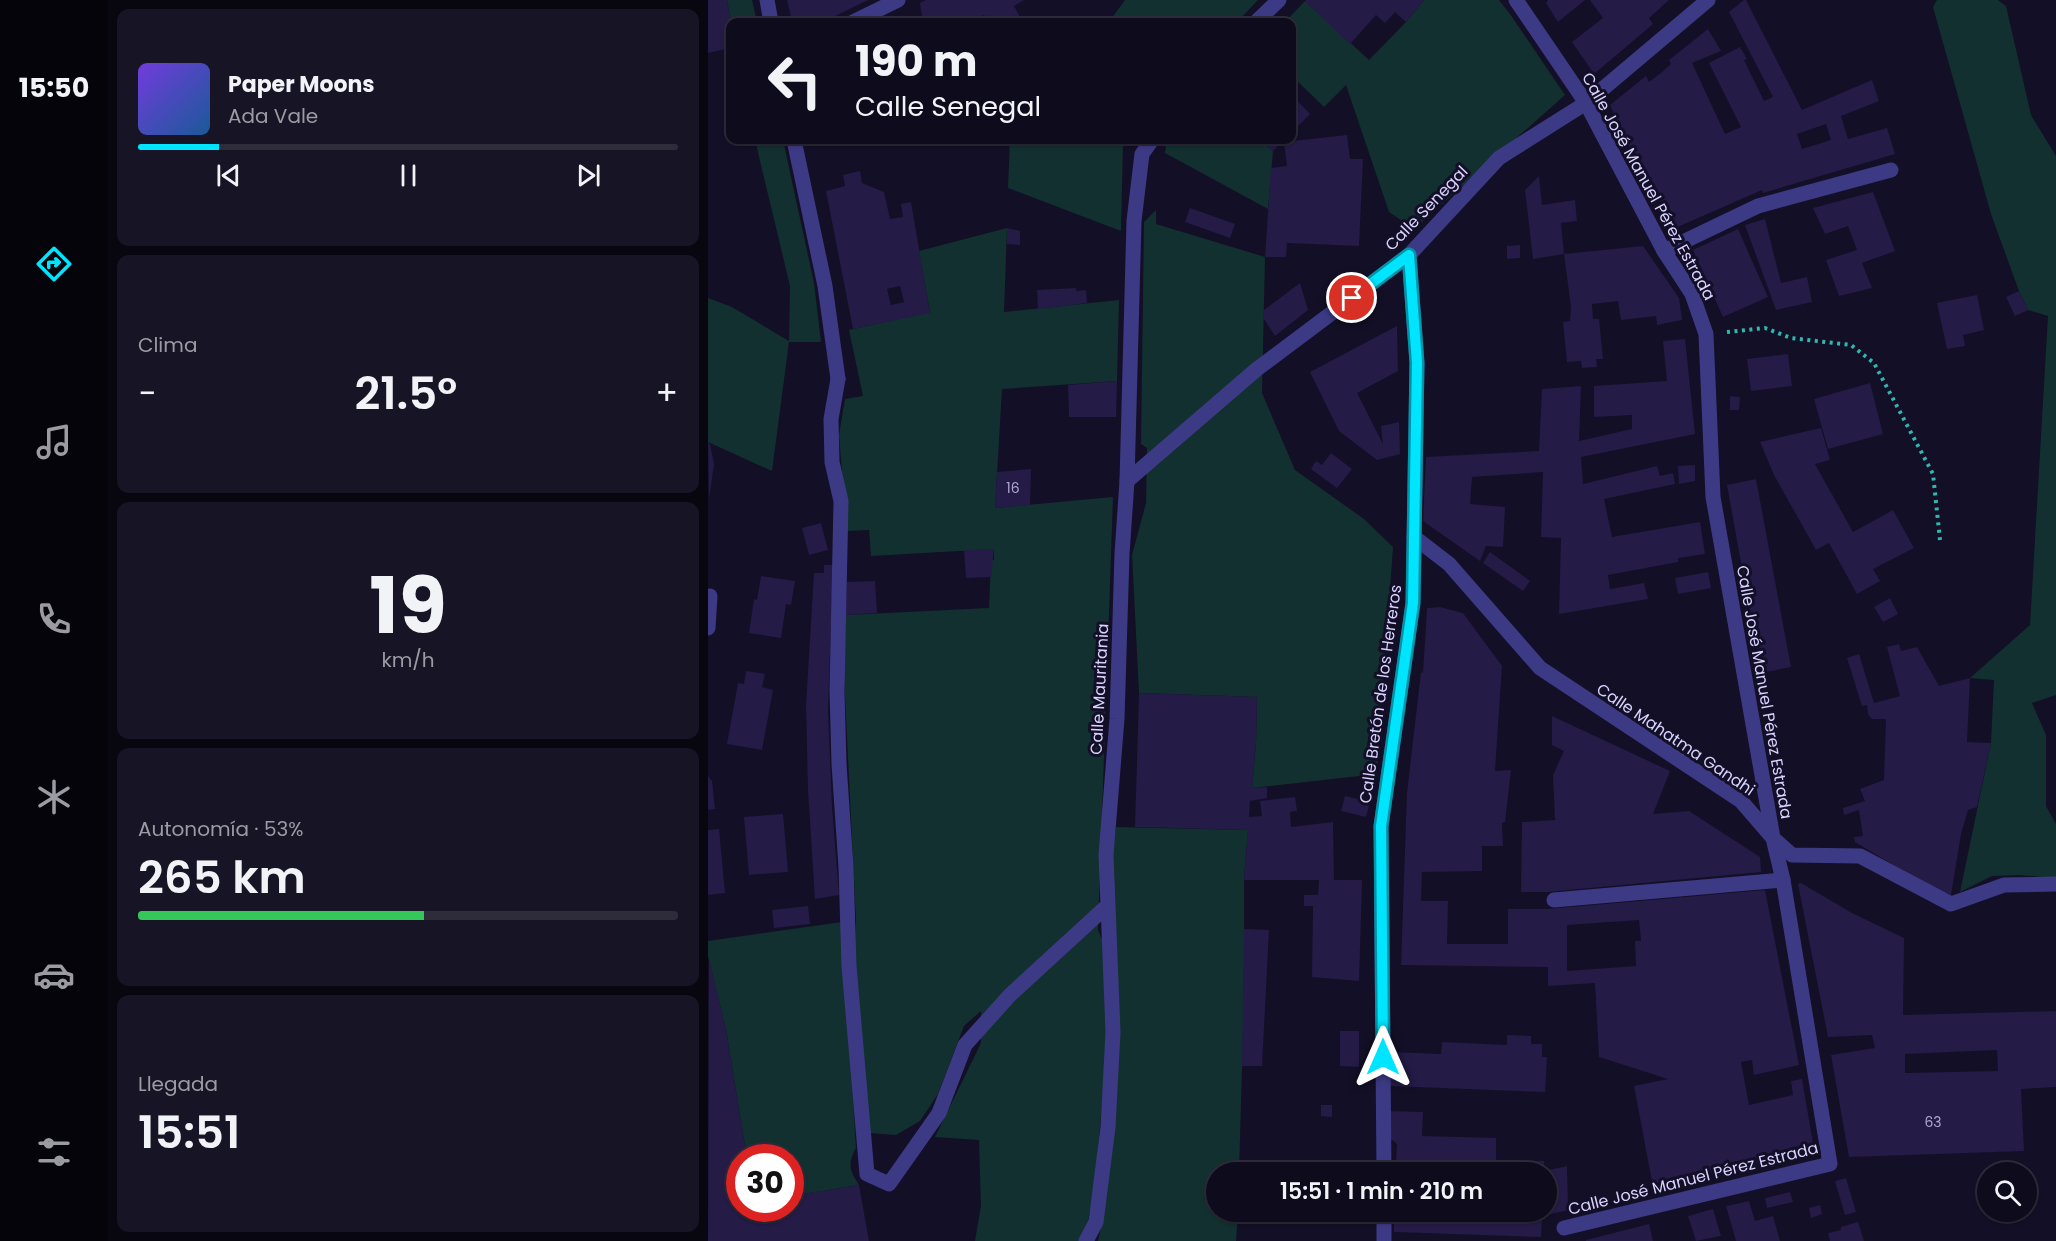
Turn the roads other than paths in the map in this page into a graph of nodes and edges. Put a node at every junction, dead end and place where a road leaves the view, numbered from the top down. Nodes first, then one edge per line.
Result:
1 (767, 0) edge
2 (898, 0) edge
3 (1279, 0) edge
4 (1516, 0) edge
5 (1708, 0) edge
6 (770, 18) edge
7 (861, 18) edge
8 (1260, 18) edge
9 (1586, 103) junction
10 (795, 144) edge
11 (1149, 144) edge
12 (1891, 170) dead end
13 (1664, 251) junction
14 (1409, 255) junction
15 (1127, 481) junction
16 (1414, 537) junction
17 (709, 596) edge
18 (708, 628) edge
19 (1773, 838) junction
20 (1783, 880) junction
21 (2056, 884) edge
22 (1554, 900) dead end
23 (1107, 906) junction
24 (1384, 1162) edge
25 (1384, 1222) edge
26 (1564, 1228) dead end
27 (1086, 1241) edge
28 (1384, 1241) edge

1 - 6 street
2 - 7 street
3 - 8 street
4 - 9 street, Calle José Manuel Pérez Estrada
5 - 9 street, Calle Senegal
9 - 13 street, Calle José Manuel Pérez Estrada
9 - 14 street, Calle Senegal
10 - 23 street
11 - 15 street, Calle Mauritania
12 - 13 street
13 - 19 street, Calle José Manuel Pérez Estrada
14 - 15 street, Calle Senegal
14 - 16 street, Calle Bretón de los Herreros
15 - 23 street, Calle Mauritania
16 - 19 street, Calle Mahatma Gandhi
16 - 24 street, Calle Bretón de los Herreros
17 - 18 street
19 - 20 street, Calle José Manuel Pérez Estrada
19 - 21 street, Calle Mahatma Gandhi
20 - 22 street
20 - 26 street, Calle José Manuel Pérez Estrada
23 - 27 street, Calle Mauritania
25 - 28 street

